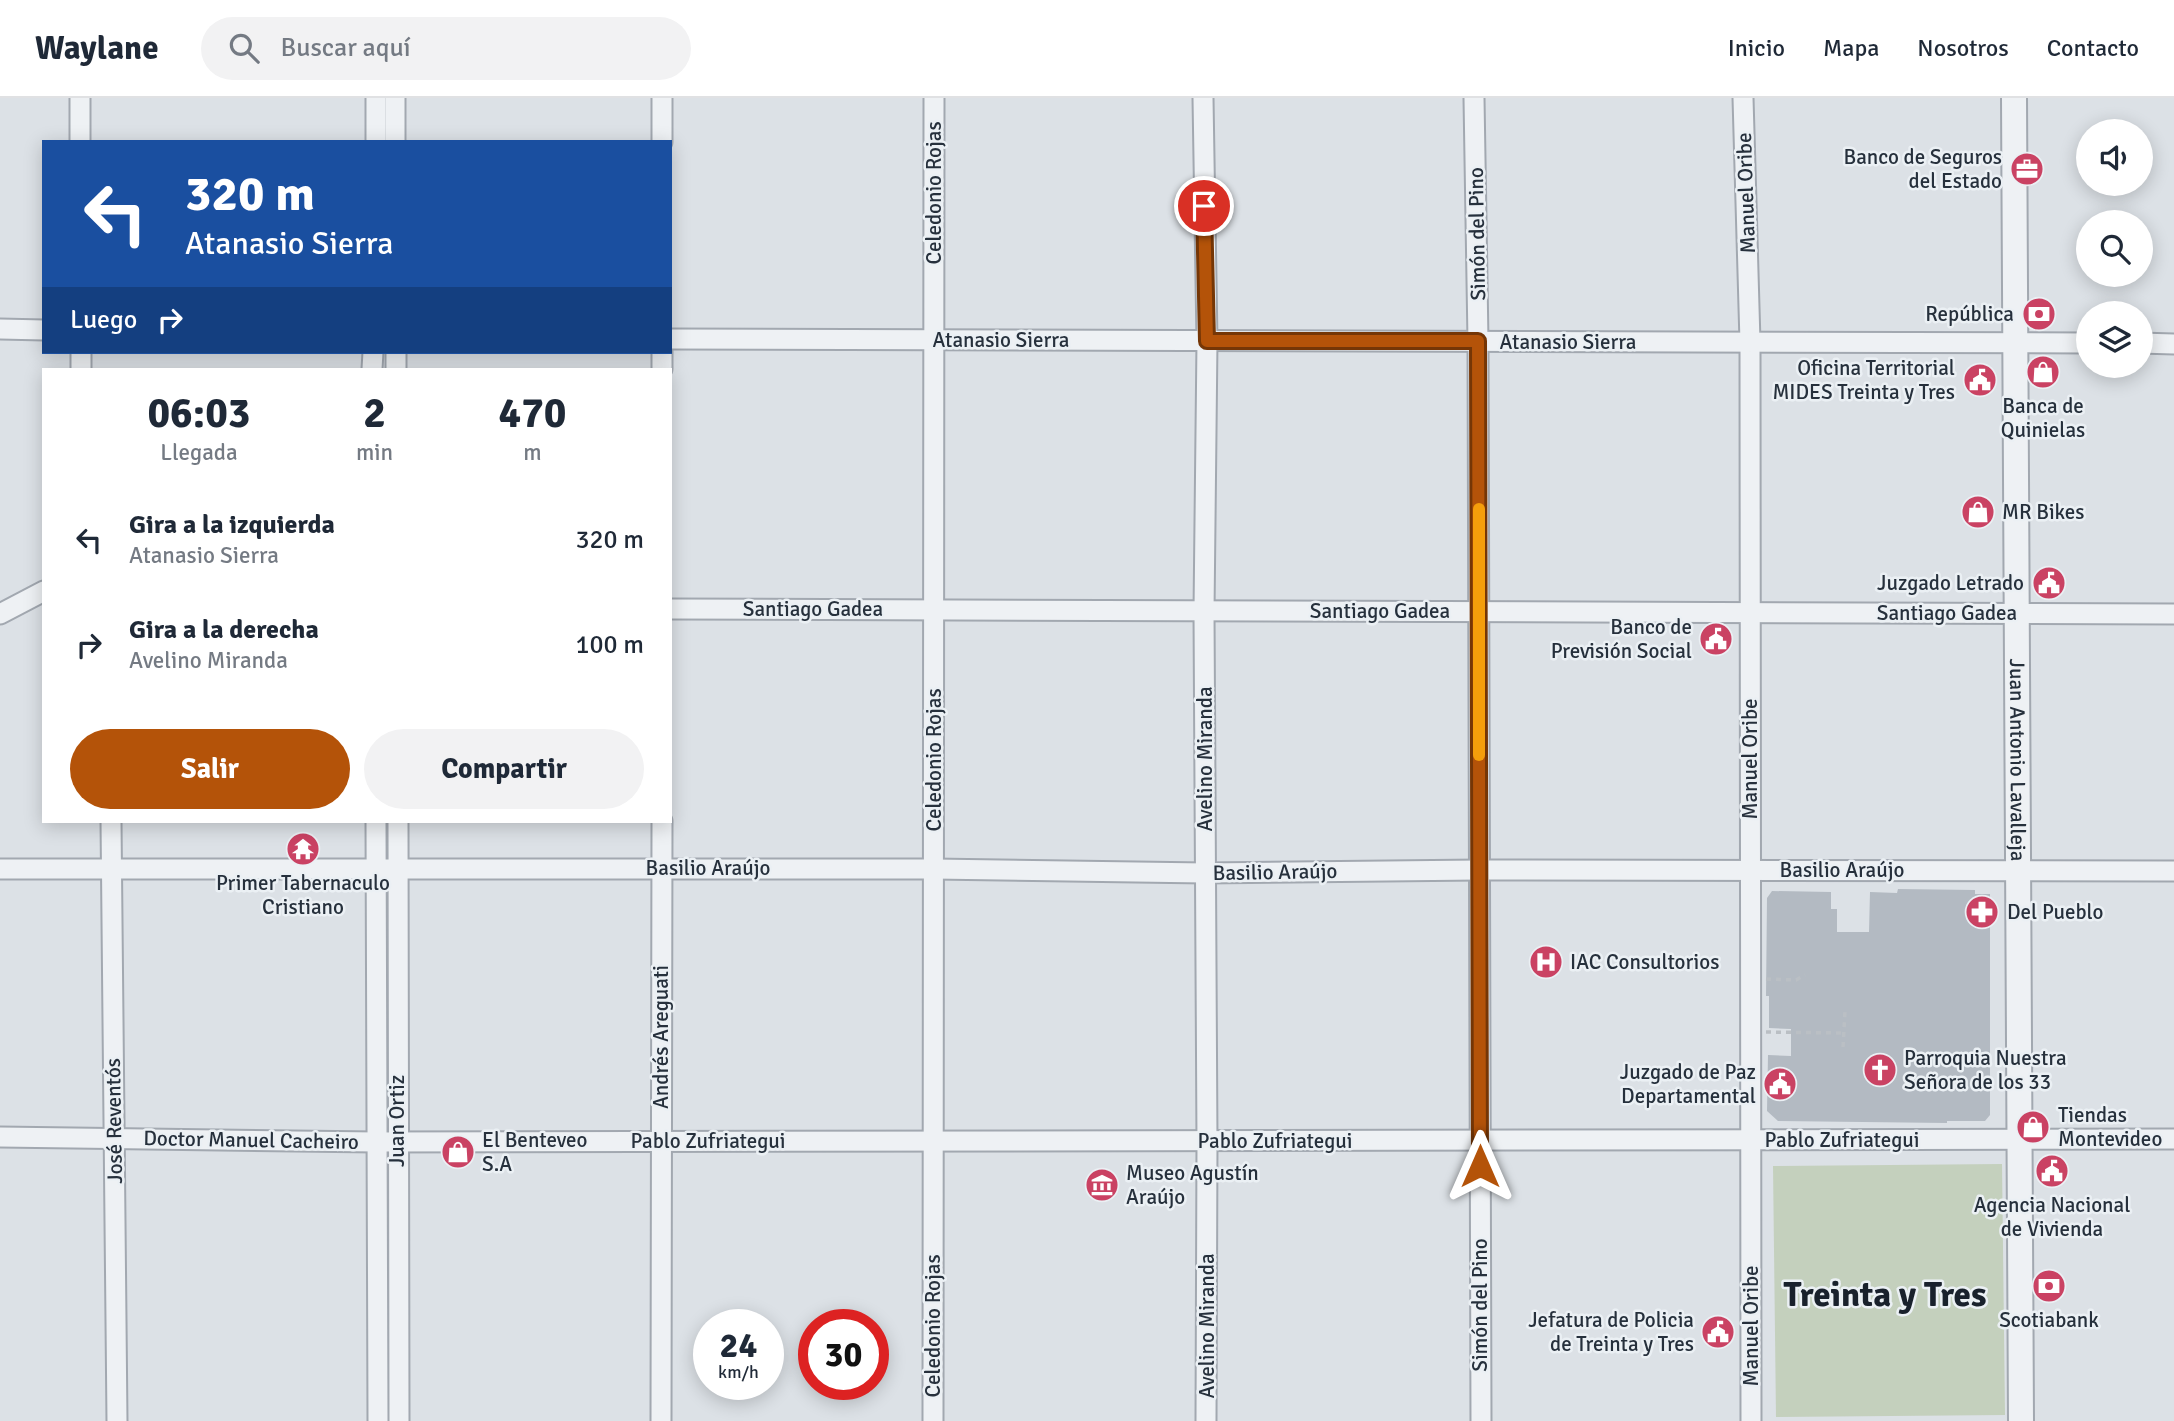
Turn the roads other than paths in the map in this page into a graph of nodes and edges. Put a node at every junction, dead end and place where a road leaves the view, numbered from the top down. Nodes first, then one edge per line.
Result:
1 (79, 98) edge
2 (376, 98) edge
3 (395, 98) edge
4 (662, 98) edge
5 (934, 98) edge
6 (1203, 98) edge
7 (1474, 98) edge
8 (1743, 98) edge
9 (2014, 98) edge
10 (80, 140) edge
11 (376, 140) edge
12 (395, 140) edge
13 (662, 140) edge
14 (0, 329) edge
15 (42, 330) edge
16 (672, 339) edge
17 (934, 340) junction
18 (1207, 341) junction
19 (1478, 341) junction
20 (1750, 342) junction
21 (2016, 343) junction
22 (2076, 343) edge
23 (2153, 343) edge
24 (2174, 344) edge
25 (42, 592) edge
26 (42, 606) edge
27 (672, 609) edge
28 (7, 610) edge
29 (934, 610) junction
30 (1479, 611) junction
31 (1204, 612) junction
32 (1750, 612) junction
33 (2017, 613) junction
34 (2174, 614) edge
35 (111, 823) edge
36 (376, 823) edge
37 (398, 823) edge
38 (662, 823) edge
39 (112, 868) junction
40 (376, 868) junction
41 (398, 868) junction
42 (662, 868) junction
43 (0, 869) edge
44 (934, 869) junction
45 (1479, 870) junction
46 (1750, 870) junction
47 (2018, 871) junction
48 (2174, 871) edge
49 (1205, 873) junction
50 (0, 1137) edge
51 (114, 1139) junction
52 (2174, 1139) edge
53 (1480, 1140) junction
54 (1751, 1140) junction
55 (2020, 1140) junction
56 (661, 1141) junction
57 (934, 1141) junction
58 (376, 1142) junction
59 (397, 1142) junction
60 (1207, 1142) junction
61 (117, 1421) edge
62 (378, 1421) edge
63 (399, 1421) edge
64 (661, 1421) edge
65 (933, 1421) edge
66 (1206, 1421) edge
67 (1480, 1421) edge
68 (1751, 1421) edge
69 (2021, 1421) edge

1 - 10 street
2 - 11 street
3 - 12 street
4 - 13 street
5 - 17 street, Celedonio Rojas
6 - 18 street, Avelino Miranda
7 - 19 street, Simón del Pino
8 - 20 street, Manuel Oribe
9 - 21 street, Juan Antonio Lavalleja
14 - 15 street
16 - 17 street, Atanasio Sierra
17 - 18 street, Atanasio Sierra
17 - 29 street, Celedonio Rojas
18 - 19 street, Atanasio Sierra
18 - 31 street, Avelino Miranda
19 - 20 street, Atanasio Sierra
19 - 30 street, Simón del Pino
20 - 21 street, Atanasio Sierra
20 - 32 street, Manuel Oribe
21 - 22 street, Atanasio Sierra
21 - 33 street, Juan Antonio Lavalleja
23 - 24 street
25 - 28 street
26 - 28 street
27 - 29 street, Santiago Gadea
29 - 31 street, Santiago Gadea
29 - 44 street, Celedonio Rojas
30 - 31 street, Santiago Gadea
30 - 32 street, Santiago Gadea
30 - 45 street, Simón del Pino
31 - 49 street, Avelino Miranda
32 - 33 street, Santiago Gadea
32 - 46 street, Manuel Oribe
33 - 34 street, Santiago Gadea
33 - 47 street, Juan Antonio Lavalleja
35 - 39 street, José Reventós
36 - 40 street, Juan Ortiz
37 - 41 street, Juan Ortiz
38 - 42 street, Andrés Areguati
39 - 40 street, Basilio Araújo
39 - 43 street, Basilio Araújo
39 - 51 street, José Reventós
40 - 41 street, Basilio Araújo
40 - 58 street, Juan Ortiz
41 - 42 street, Basilio Araújo
41 - 59 street, Juan Ortiz
42 - 44 street, Basilio Araújo
42 - 56 street, Andrés Areguati
44 - 49 street, Basilio Araújo
44 - 57 street, Celedonio Rojas
45 - 46 street, Basilio Araújo
45 - 49 street, Basilio Araújo
45 - 53 street, Simón del Pino
46 - 47 street, Basilio Araújo
46 - 54 street, Manuel Oribe
47 - 48 street, Basilio Araújo
47 - 55 street, Juan Antonio Lavalleja
49 - 60 street, Avelino Miranda
50 - 51 street, Doctor Manuel Cacheiro
51 - 58 street, Doctor Manuel Cacheiro
51 - 61 street, José Reventós
52 - 55 street, Pablo Zufriategui
53 - 54 street, Pablo Zufriategui
53 - 60 street, Pablo Zufriategui
53 - 67 street, Simón del Pino
54 - 55 street, Pablo Zufriategui
54 - 68 street, Manuel Oribe
55 - 69 street, Juan Antonio Lavalleja
56 - 57 street, Pablo Zufriategui
56 - 59 street, Pablo Zufriategui
56 - 64 street, Andrés Areguati
57 - 60 street, Pablo Zufriategui
57 - 65 street, Celedonio Rojas
58 - 59 street, Pablo Zufriategui
58 - 62 street, Juan Ortiz
59 - 63 street, Juan Ortiz
60 - 66 street, Avelino Miranda

